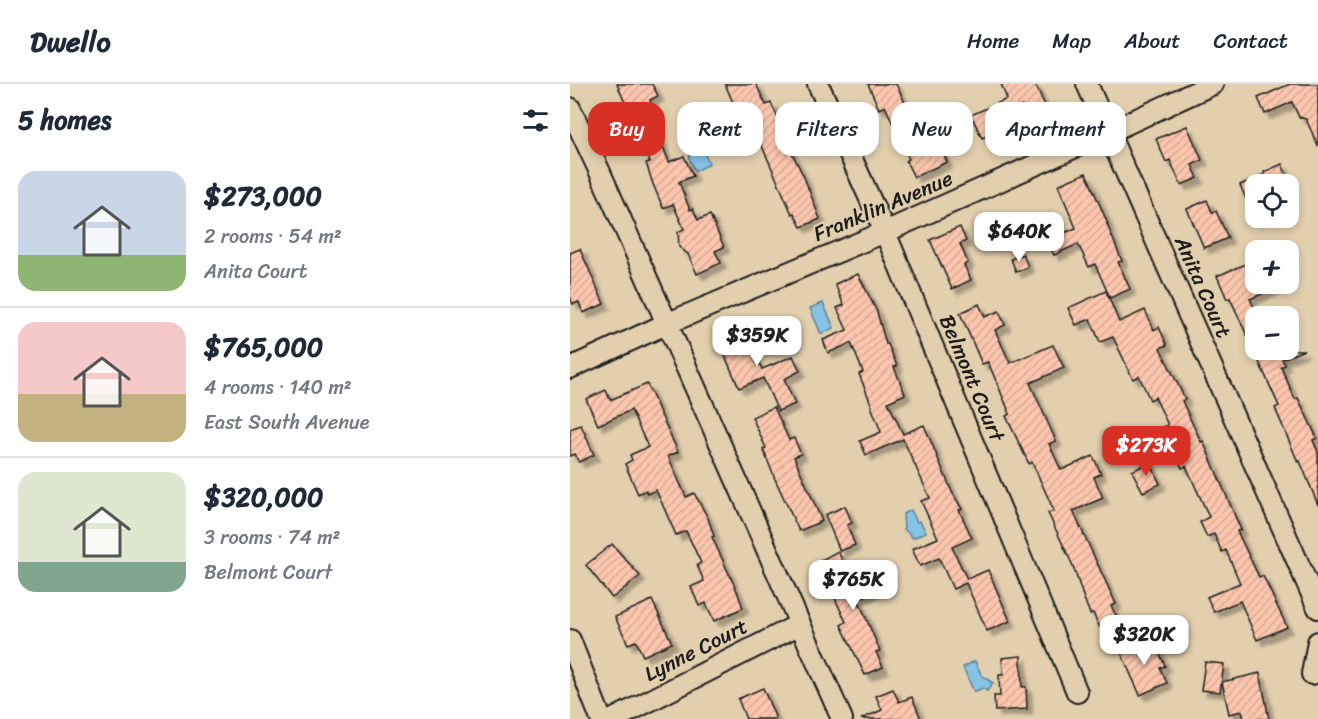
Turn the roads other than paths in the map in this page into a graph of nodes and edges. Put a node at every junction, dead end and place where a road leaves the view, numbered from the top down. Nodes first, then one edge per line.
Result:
1 (818, 84) edge
2 (1087, 84) edge
3 (1213, 84) edge
4 (1095, 102) edge
5 (570, 108) edge
6 (1126, 124) edge
7 (1055, 156) edge
8 (1120, 156) edge
9 (885, 232) junction
10 (666, 324) junction
11 (570, 368) edge
12 (1318, 608) edge
13 (800, 624) junction
14 (570, 640) edge
15 (1318, 642) edge
16 (1312, 674) dead end
17 (1077, 692) dead end
18 (601, 719) edge
19 (614, 719) edge
20 (842, 719) edge

1 - 9 street, Belmont Court
2 - 4 street, Anita Court
3 - 6 street, Franklin Avenue
5 - 10 street
7 - 9 street, Franklin Avenue
8 - 12 street, Anita Court
9 - 10 street, Franklin Avenue
9 - 17 street, Belmont Court
10 - 11 street, Franklin Avenue
10 - 13 street
13 - 19 street, Lynne Court
13 - 20 street
14 - 18 street
15 - 16 street

